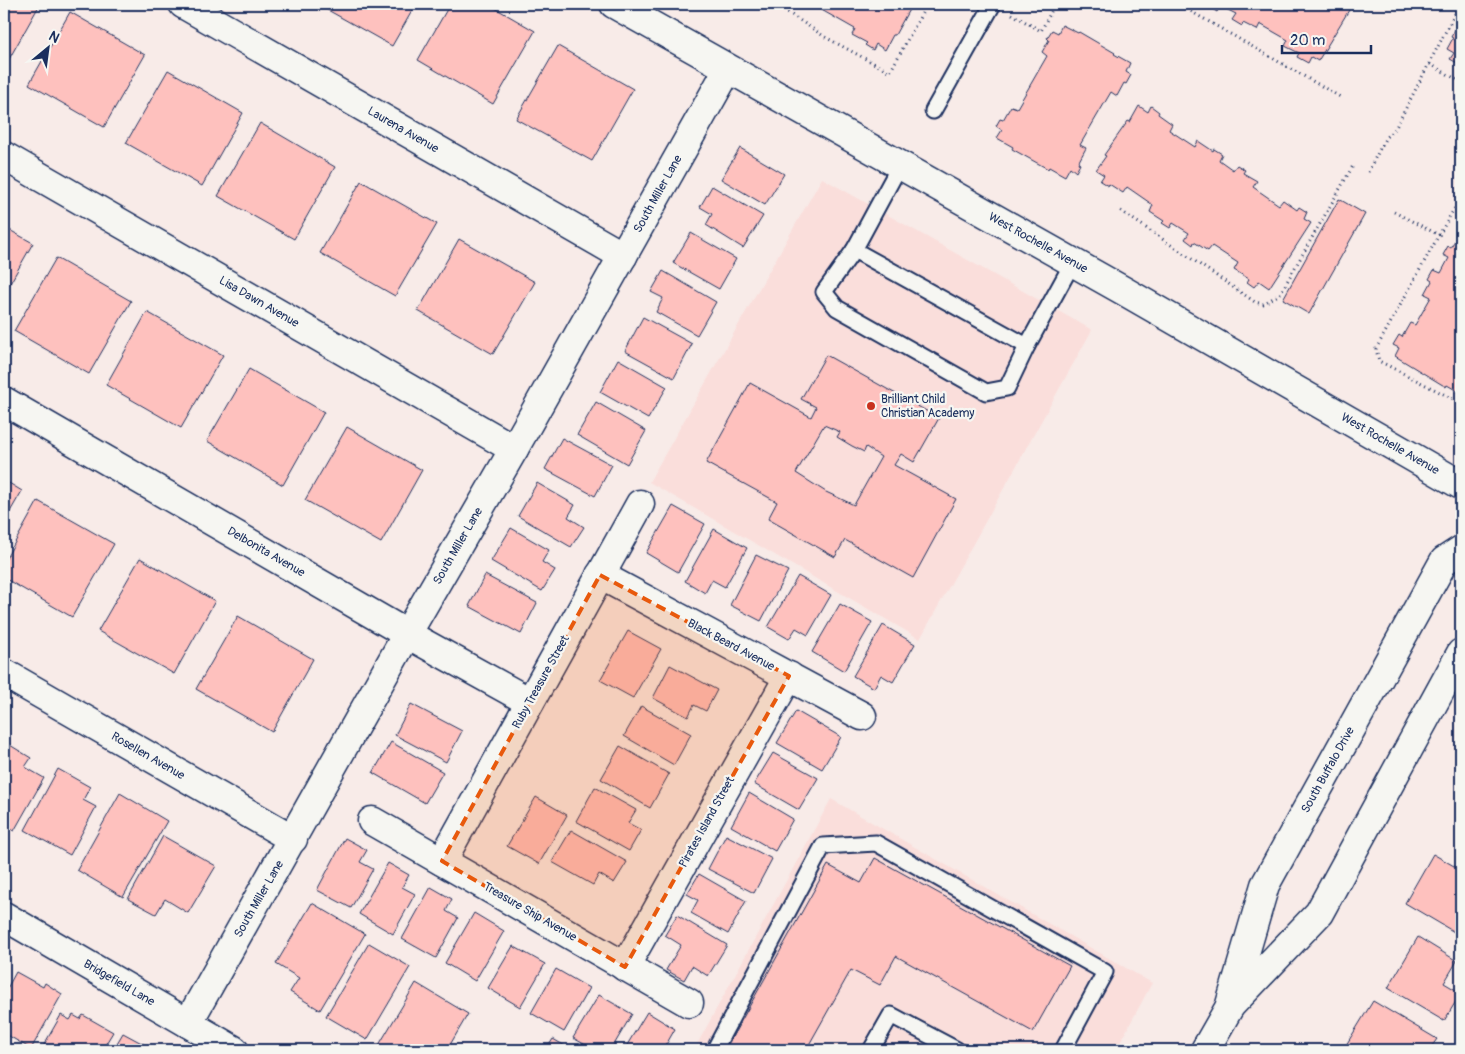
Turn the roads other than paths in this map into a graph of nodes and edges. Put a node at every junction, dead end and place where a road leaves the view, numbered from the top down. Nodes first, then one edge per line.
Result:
1 (183, 4) edge
2 (614, 4) edge
3 (993, 4) edge
4 (728, 69) junction
5 (933, 111) dead end
6 (4, 156) edge
7 (900, 165) junction
8 (854, 250) junction
9 (622, 256) junction
10 (1073, 262) junction
11 (1027, 346) junction
12 (4, 401) edge
13 (514, 449) junction
14 (1461, 484) edge
15 (640, 504) dead end
16 (1461, 550) edge
17 (600, 575) junction
18 (407, 634) junction
19 (1461, 653) edge
20 (4, 673) edge
21 (789, 676) junction
22 (530, 702) junction
23 (862, 716) dead end
24 (372, 821) dead end
25 (292, 839) junction
26 (442, 861) junction
27 (4, 916) edge
28 (625, 967) junction
29 (689, 1003) dead end
30 (1229, 1008) junction
31 (188, 1023) junction
32 (234, 1050) edge
33 (721, 1050) edge
34 (871, 1050) edge
35 (957, 1050) edge
36 (1063, 1050) edge
37 (1205, 1050) edge

1 - 9 street, Laurena Avenue
2 - 4 street, West Rochelle Avenue
3 - 5 lane
4 - 7 street, West Rochelle Avenue
4 - 9 street, South Miller Lane
6 - 13 street, Lisa Dawn Avenue
7 - 8 lane
7 - 10 street, West Rochelle Avenue
8 - 11 lane
8 - 11 lane
9 - 13 street, South Miller Lane
10 - 11 lane
10 - 14 street, West Rochelle Avenue
12 - 18 street, Delbonita Avenue
13 - 18 street, South Miller Lane
15 - 17 street, Ruby Treasure Street
16 - 30 street, South Buffalo Drive
17 - 21 street, Black Beard Avenue
17 - 22 street, Ruby Treasure Street
18 - 22 street, Delbonita Avenue
18 - 25 street, South Miller Lane
19 - 30 street, South Buffalo Drive
20 - 25 street, Rosellen Avenue
21 - 23 street, Black Beard Avenue
21 - 28 street, Pirates Island Street
22 - 26 street, Ruby Treasure Street
24 - 26 street, Treasure Ship Avenue
25 - 31 street, South Miller Lane
26 - 28 street, Treasure Ship Avenue
27 - 31 street, Bridgefield Lane
28 - 29 street, Treasure Ship Avenue
30 - 37 street, South Buffalo Drive
31 - 32 street, Bridgefield Lane
33 - 36 lane
34 - 35 lane

